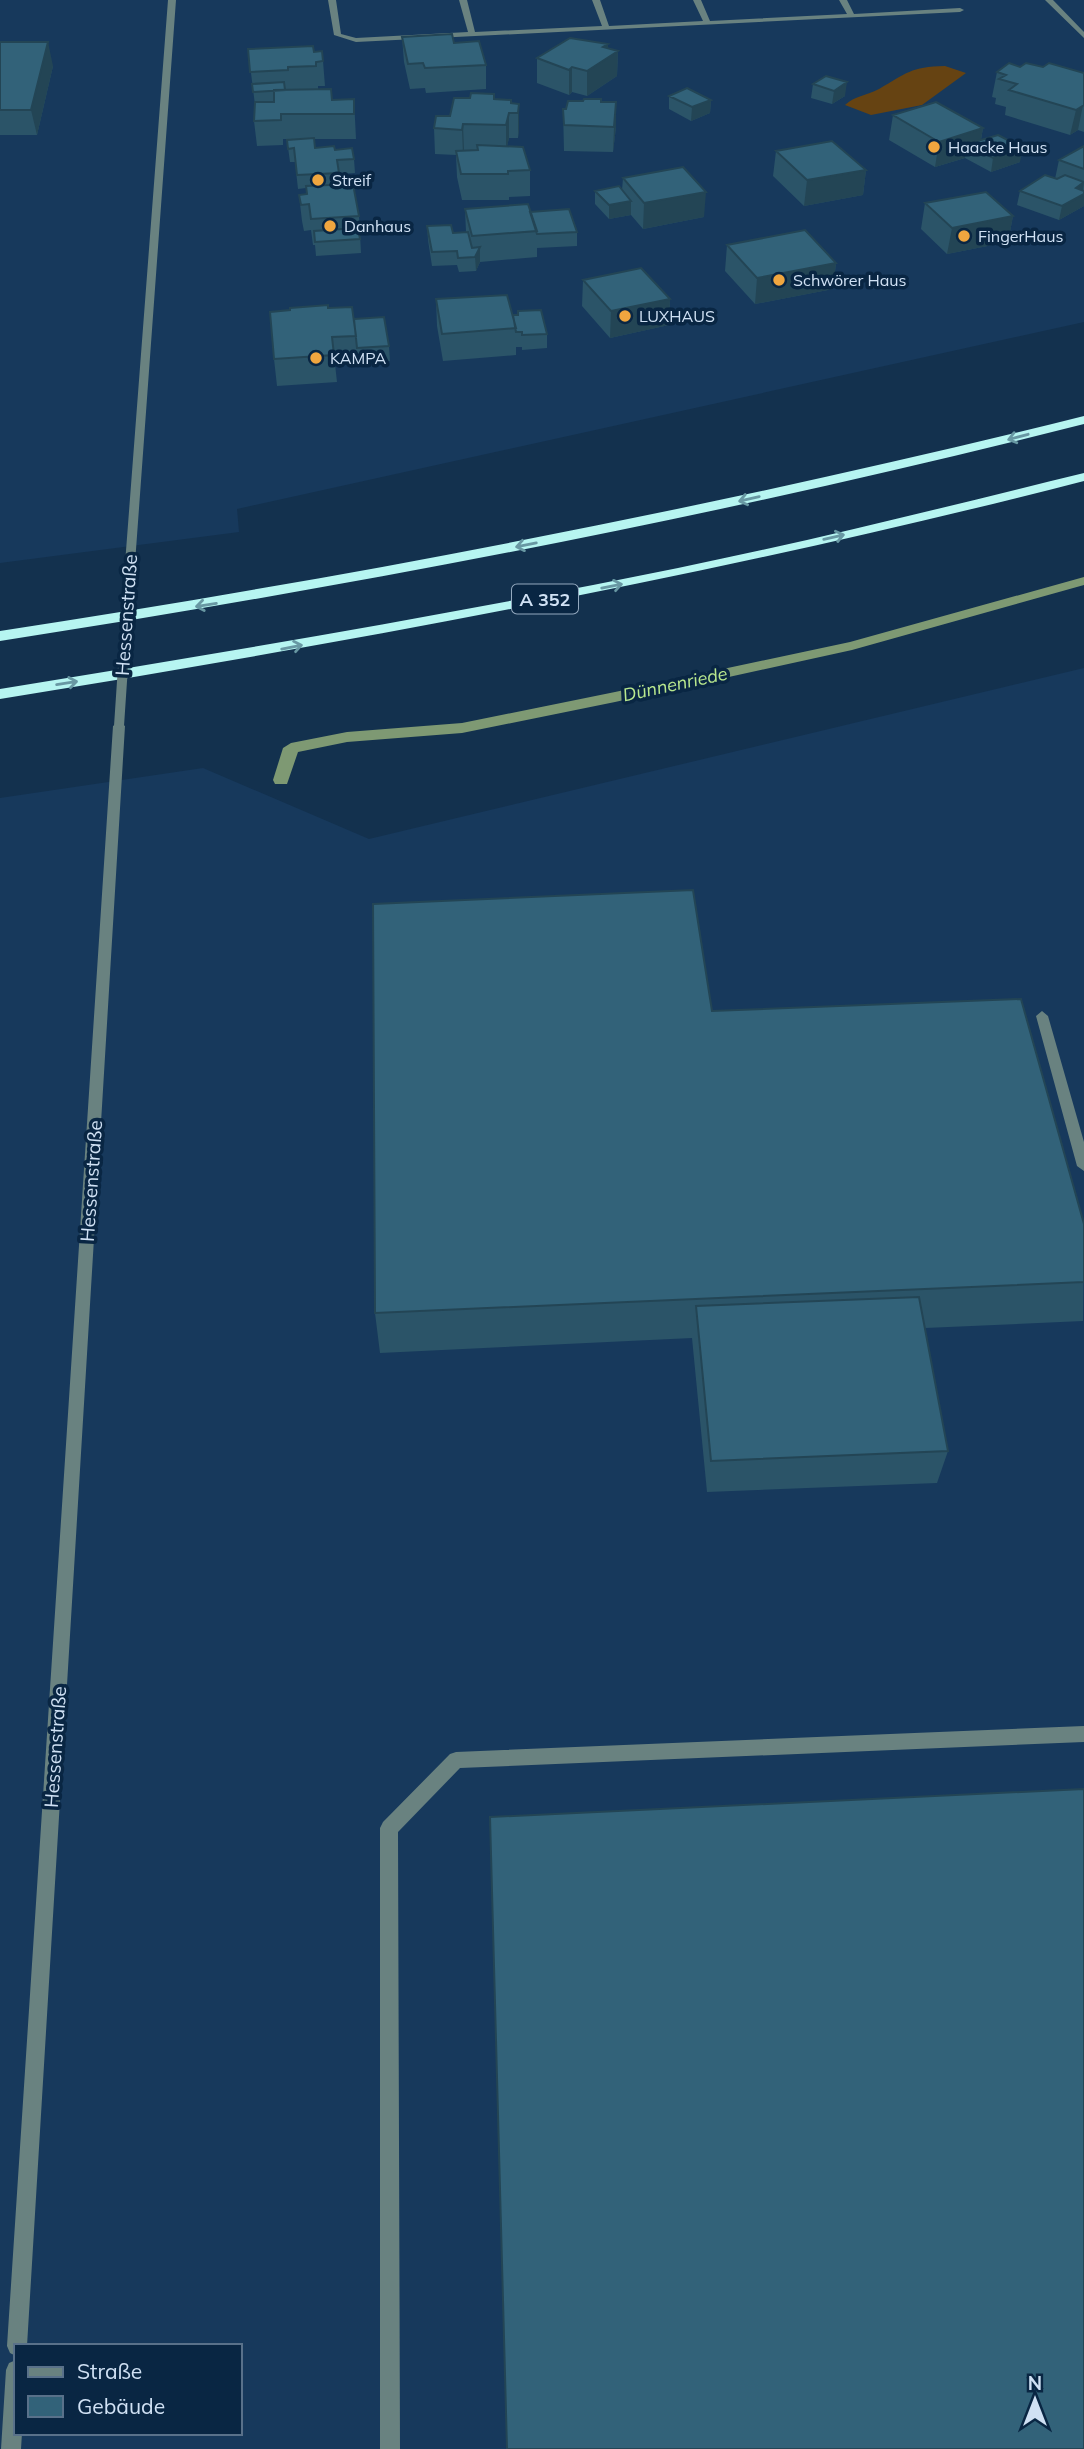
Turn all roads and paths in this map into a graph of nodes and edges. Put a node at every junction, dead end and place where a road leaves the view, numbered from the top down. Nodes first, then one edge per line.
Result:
1 (174, 0) edge
2 (332, 0) edge
3 (463, 0) edge
4 (596, 0) edge
5 (697, 0) edge
6 (843, 0) edge
7 (1049, 0) edge
8 (960, 10) dead end
9 (852, 16) junction
10 (707, 23) junction
11 (606, 27) junction
12 (472, 34) junction
13 (1084, 37) edge
14 (1084, 420) edge
15 (1084, 477) edge
16 (0, 636) edge
17 (0, 694) edge
18 (1042, 1016) dead end
19 (1084, 1166) edge
20 (1084, 1734) edge
21 (17, 2344) edge
22 (14, 2402) edge
23 (11, 2449) edge
24 (390, 2449) edge

1 - 21 street, Hessenstraße, bridge
2 - 12 street
3 - 12 street
4 - 11 street
5 - 10 street
6 - 9 street
7 - 13 street
8 - 9 street
9 - 10 street
10 - 11 street
11 - 12 street
14 -> 16 highway
17 -> 15 highway, A 352
18 - 19 street
20 - 24 street
22 - 23 street

